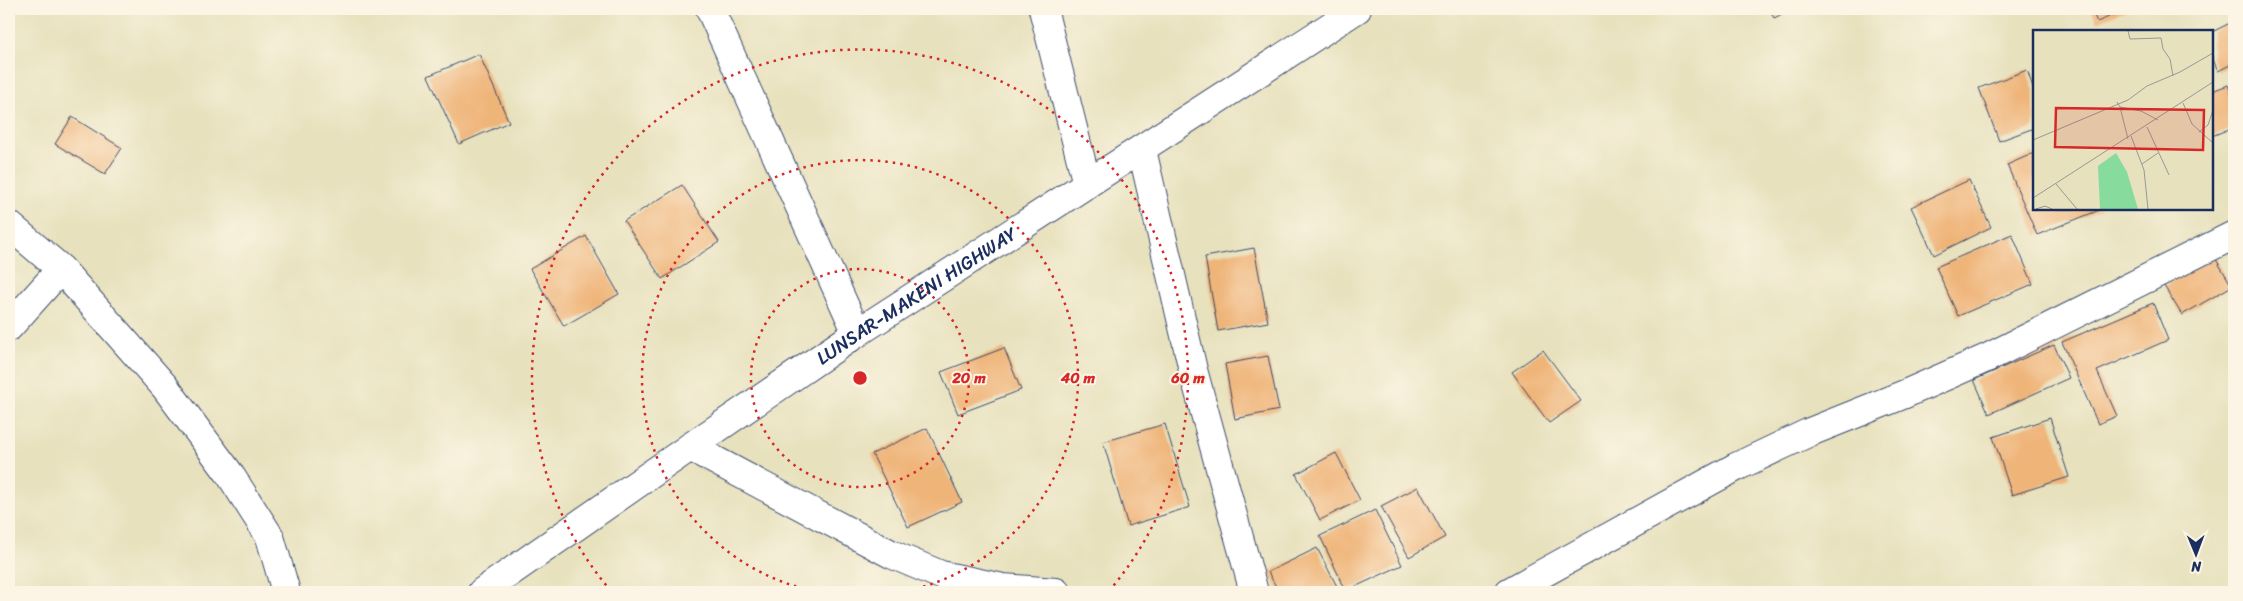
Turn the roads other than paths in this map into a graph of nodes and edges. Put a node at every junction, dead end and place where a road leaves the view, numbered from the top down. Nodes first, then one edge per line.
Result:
1 (710, 9) edge
2 (1043, 9) edge
3 (1357, 9) edge
4 (1142, 150) junction
5 (1088, 184) junction
6 (9, 225) edge
7 (2234, 235) edge
8 (61, 269) junction
9 (9, 327) edge
10 (857, 333) junction
11 (690, 447) junction
12 (286, 592) edge
13 (482, 592) edge
14 (1056, 592) edge
15 (1254, 592) edge
16 (1509, 592) edge

1 - 10 street
2 - 5 street
3 - 4 street, LUNSAR-MAKENI HIGHWAY
4 - 5 street, LUNSAR-MAKENI HIGHWAY
4 - 15 street
5 - 10 street, LUNSAR-MAKENI HIGHWAY
6 - 8 street
7 - 16 street
8 - 9 street
8 - 12 street
10 - 11 street, LUNSAR-MAKENI HIGHWAY
11 - 13 street, LUNSAR-MAKENI HIGHWAY
11 - 14 street

